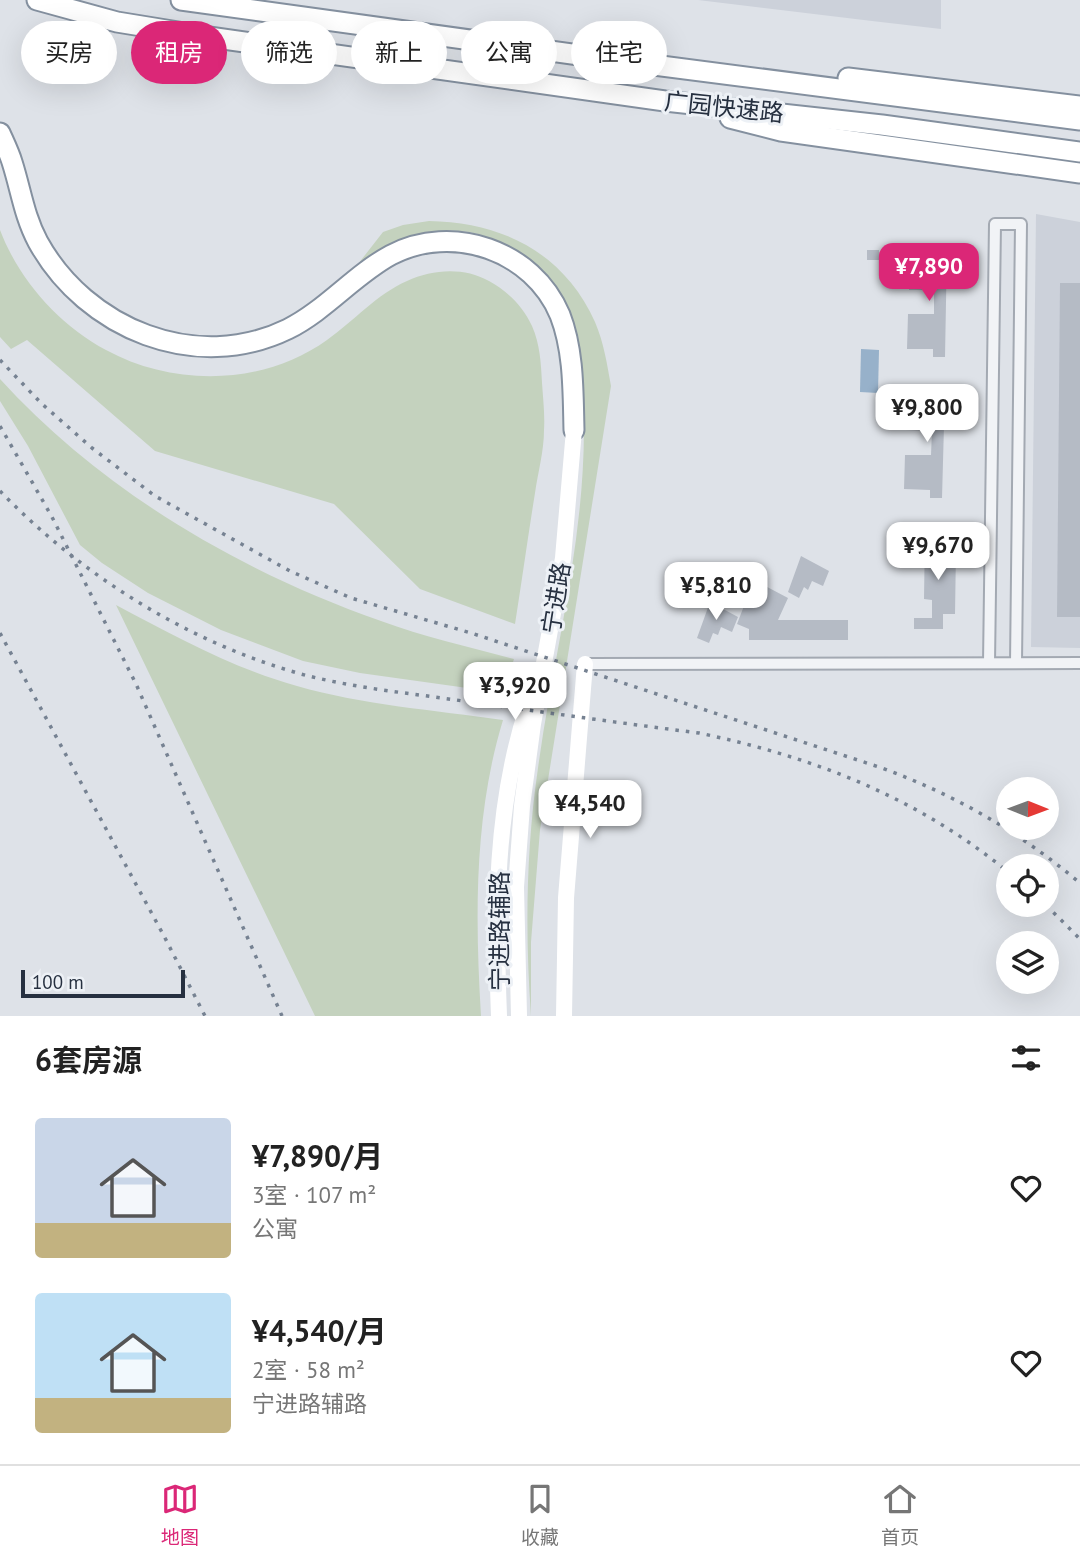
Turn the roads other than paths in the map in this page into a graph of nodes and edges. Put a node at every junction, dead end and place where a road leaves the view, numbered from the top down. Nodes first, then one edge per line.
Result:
1 (37, 0) edge
2 (181, 0) edge
3 (571, 54) edge
4 (667, 64) edge
5 (667, 67) edge
6 (665, 101) junction
7 (1080, 106) edge
8 (1080, 120) edge
9 (0, 133) edge
10 (1080, 152) edge
11 (1080, 173) edge
12 (574, 430) joint
13 (549, 642) junction
14 (989, 663) junction
15 (1016, 663) junction
16 (1080, 663) edge
17 (585, 664) joint
18 (499, 1016) edge
19 (519, 1016) edge
20 (564, 1016) edge

1 - 6 highway, 广园快速路
2 - 3 highway, 广园快速路
4 - 7 highway
5 - 8 highway, 广园快速路
6 - 10 highway, 广园快速路
6 - 11 highway
9 - 12 highway
12 - 13 street, 宁进路
13 - 18 street, 宁进路辅路
13 - 19 street, 宁进路
14 - 15 street
14 - 15 street
14 - 17 street
15 - 16 street
17 - 20 street

